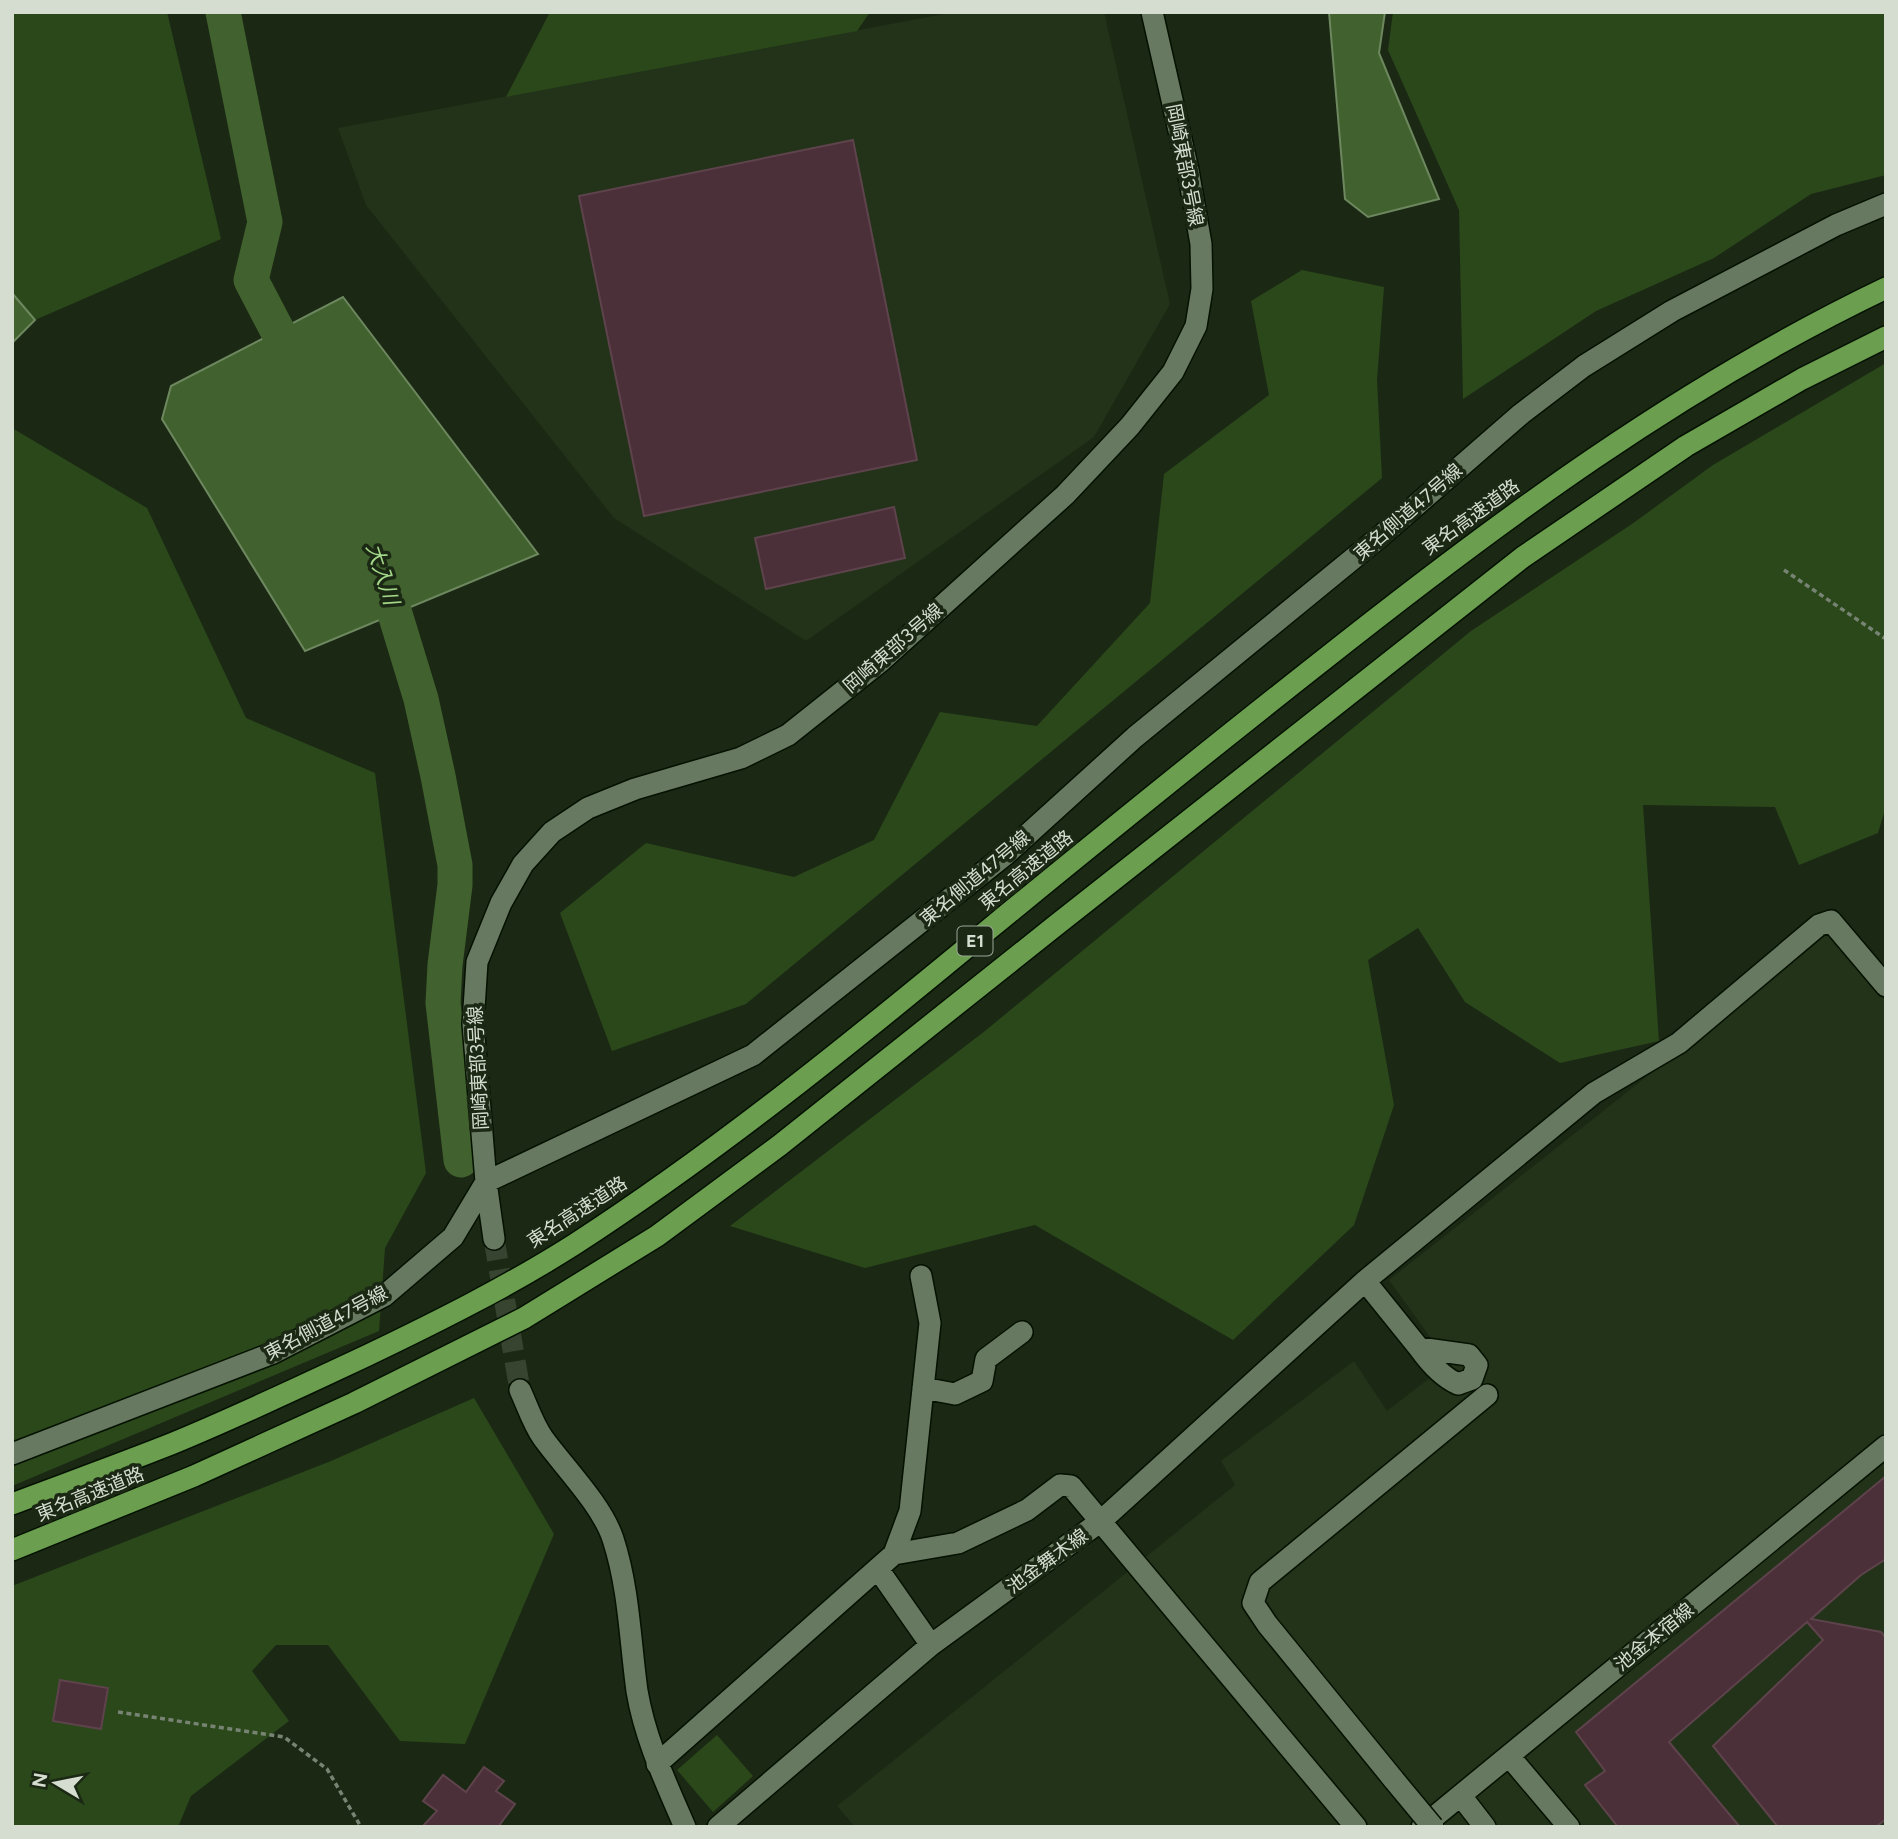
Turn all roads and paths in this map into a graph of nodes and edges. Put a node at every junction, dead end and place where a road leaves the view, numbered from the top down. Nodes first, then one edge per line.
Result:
1 (1152, 12) edge
2 (1886, 204) edge
3 (1886, 288) edge
4 (1886, 337) edge
5 (1784, 570) dead end
6 (1886, 639) edge
7 (1886, 986) edge
8 (486, 1182) junction
9 (494, 1239) tunnel mouth
10 (921, 1276) dead end
11 (1365, 1281) junction
12 (1022, 1332) dead end
13 (1419, 1348) dead end
14 (923, 1388) junction
15 (520, 1390) tunnel mouth
16 (1487, 1395) dead end
17 (1886, 1446) edge
18 (12, 1454) edge
19 (12, 1504) edge
20 (1101, 1521) junction
21 (12, 1550) edge
22 (894, 1554) junction
23 (878, 1569) junction
24 (931, 1645) junction
25 (118, 1713) dead end
26 (1509, 1756) junction
27 (657, 1764) junction
28 (1461, 1796) junction
29 (361, 1827) edge
30 (685, 1827) edge
31 (718, 1827) edge
32 (1356, 1827) edge
33 (1422, 1827) edge
34 (1433, 1827) edge
35 (1485, 1827) edge
36 (1569, 1827) edge

1 - 8 street, 岡崎東部3号線
2 - 8 street, 東名側道47号線
3 - 19 highway, 東名高速道路 / E1
4 - 21 highway, 東名高速道路 / E1
5 - 6 path
7 - 11 street, 池金舞木線
8 - 9 street, 岡崎東部3号線
8 - 18 street, 東名側道47号線
10 - 14 street
11 - 13 street
11 - 20 street, 池金舞木線
12 - 14 street
14 - 22 street
15 - 27 street
16 - 34 street, bridge
17 - 26 street, 池金本宿線
20 - 22 street
20 - 24 street, 池金舞木線
20 - 32 street
22 - 23 street
23 - 24 street
23 - 27 street
24 - 31 street, 池金舞木線
25 - 29 path
26 - 28 street, 池金本宿線
26 - 36 street
27 - 30 street
28 - 33 street, 池金本宿線
28 - 35 street

